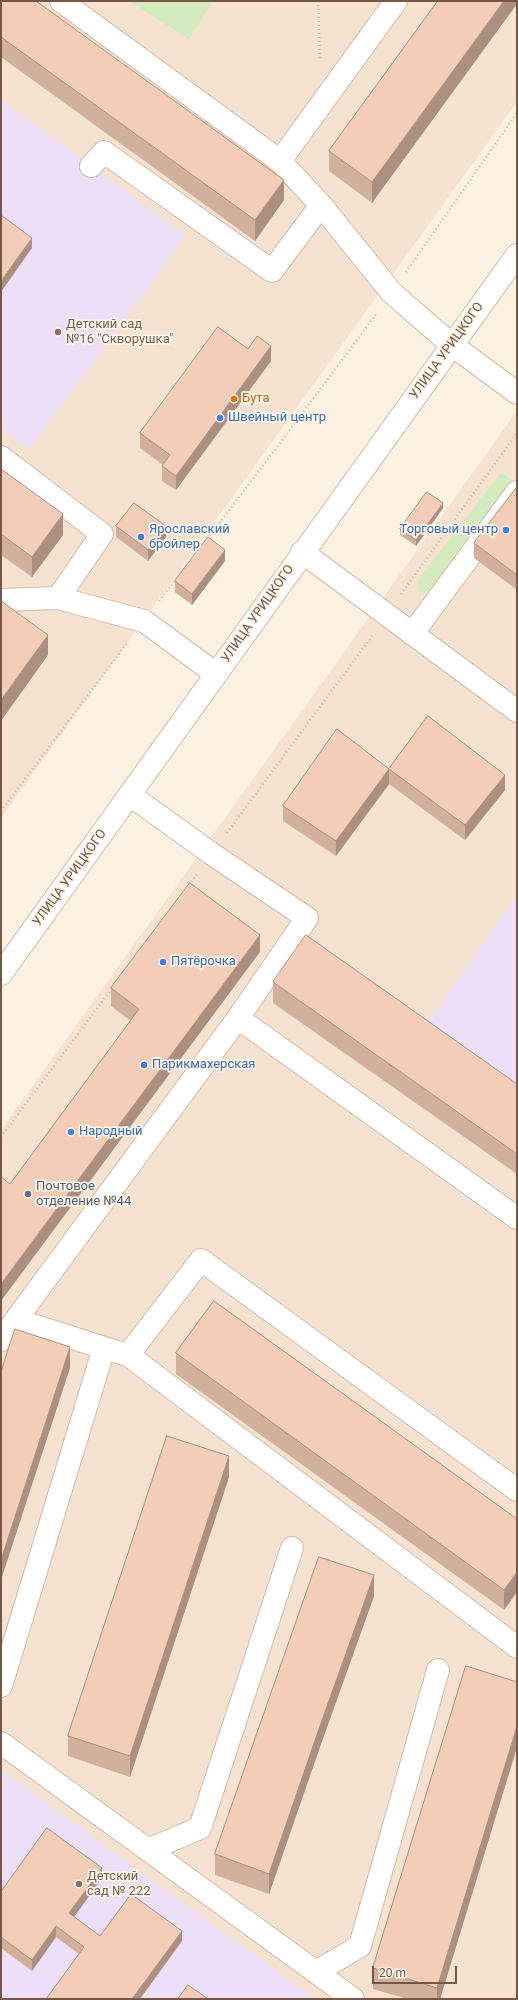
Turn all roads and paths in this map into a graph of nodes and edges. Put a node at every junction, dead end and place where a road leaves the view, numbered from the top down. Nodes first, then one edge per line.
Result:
1 (61, 1) edge
2 (318, 1) edge
3 (396, 1) edge
4 (323, 103) junction
5 (517, 113) edge
6 (280, 161) junction
7 (91, 166) dead end
8 (321, 205) junction
9 (517, 255) edge
10 (392, 293) junction
11 (452, 344) junction
12 (517, 393) edge
13 (517, 433) edge
14 (1, 457) edge
15 (517, 492) edge
16 (202, 545) edge
17 (302, 552) junction
18 (192, 558) edge
19 (58, 598) junction
20 (1, 600) edge
21 (387, 615) junction
22 (144, 621) junction
23 (412, 634) junction
24 (216, 674) junction
25 (517, 711) edge
26 (130, 795) junction
27 (1, 811) edge
28 (212, 854) junction
29 (188, 886) edge
30 (1, 974) edge
31 (113, 986) edge
32 (238, 1018) junction
33 (1, 1137) edge
34 (517, 1218) edge
35 (17, 1320) junction
36 (1, 1340) edge
37 (104, 1348) junction
38 (128, 1355) junction
39 (517, 1490) edge
40 (292, 1548) dead end
41 (517, 1647) edge
42 (438, 1670) dead end
43 (1, 1686) edge
44 (1, 1743) edge
45 (148, 1850) junction
46 (316, 1972) junction
47 (353, 1999) edge

1 - 6 street
2 - 4 path
3 - 4 street
4 - 6 street
5 - 10 path
6 - 8 street
7 - 8 street
8 - 10 street
9 - 11 street, УЛИЦА УРИЦКОГО
10 - 11 street
10 - 16 path
11 - 12 street
11 - 17 street, УЛИЦА УРИЦКОГО
13 - 21 path
14 - 19 street
15 - 23 street
17 - 21 street
17 - 24 street, УЛИЦА УРИЦКОГО
18 - 22 path
19 - 20 street
19 - 22 street
21 - 23 street
21 - 28 path
22 - 24 street
22 - 27 path
23 - 25 street
24 - 26 street, УЛИЦА УРИЦКОГО
26 - 28 street
26 - 30 street, УЛИЦА УРИЦКОГО
28 - 29 path
28 - 32 street
31 - 33 path
32 - 34 street
32 - 35 street
35 - 36 street
35 - 37 street
37 - 38 street
37 - 43 street
38 - 39 street
38 - 41 street
40 - 45 street
42 - 46 street
44 - 45 street
45 - 46 street
46 - 47 street

